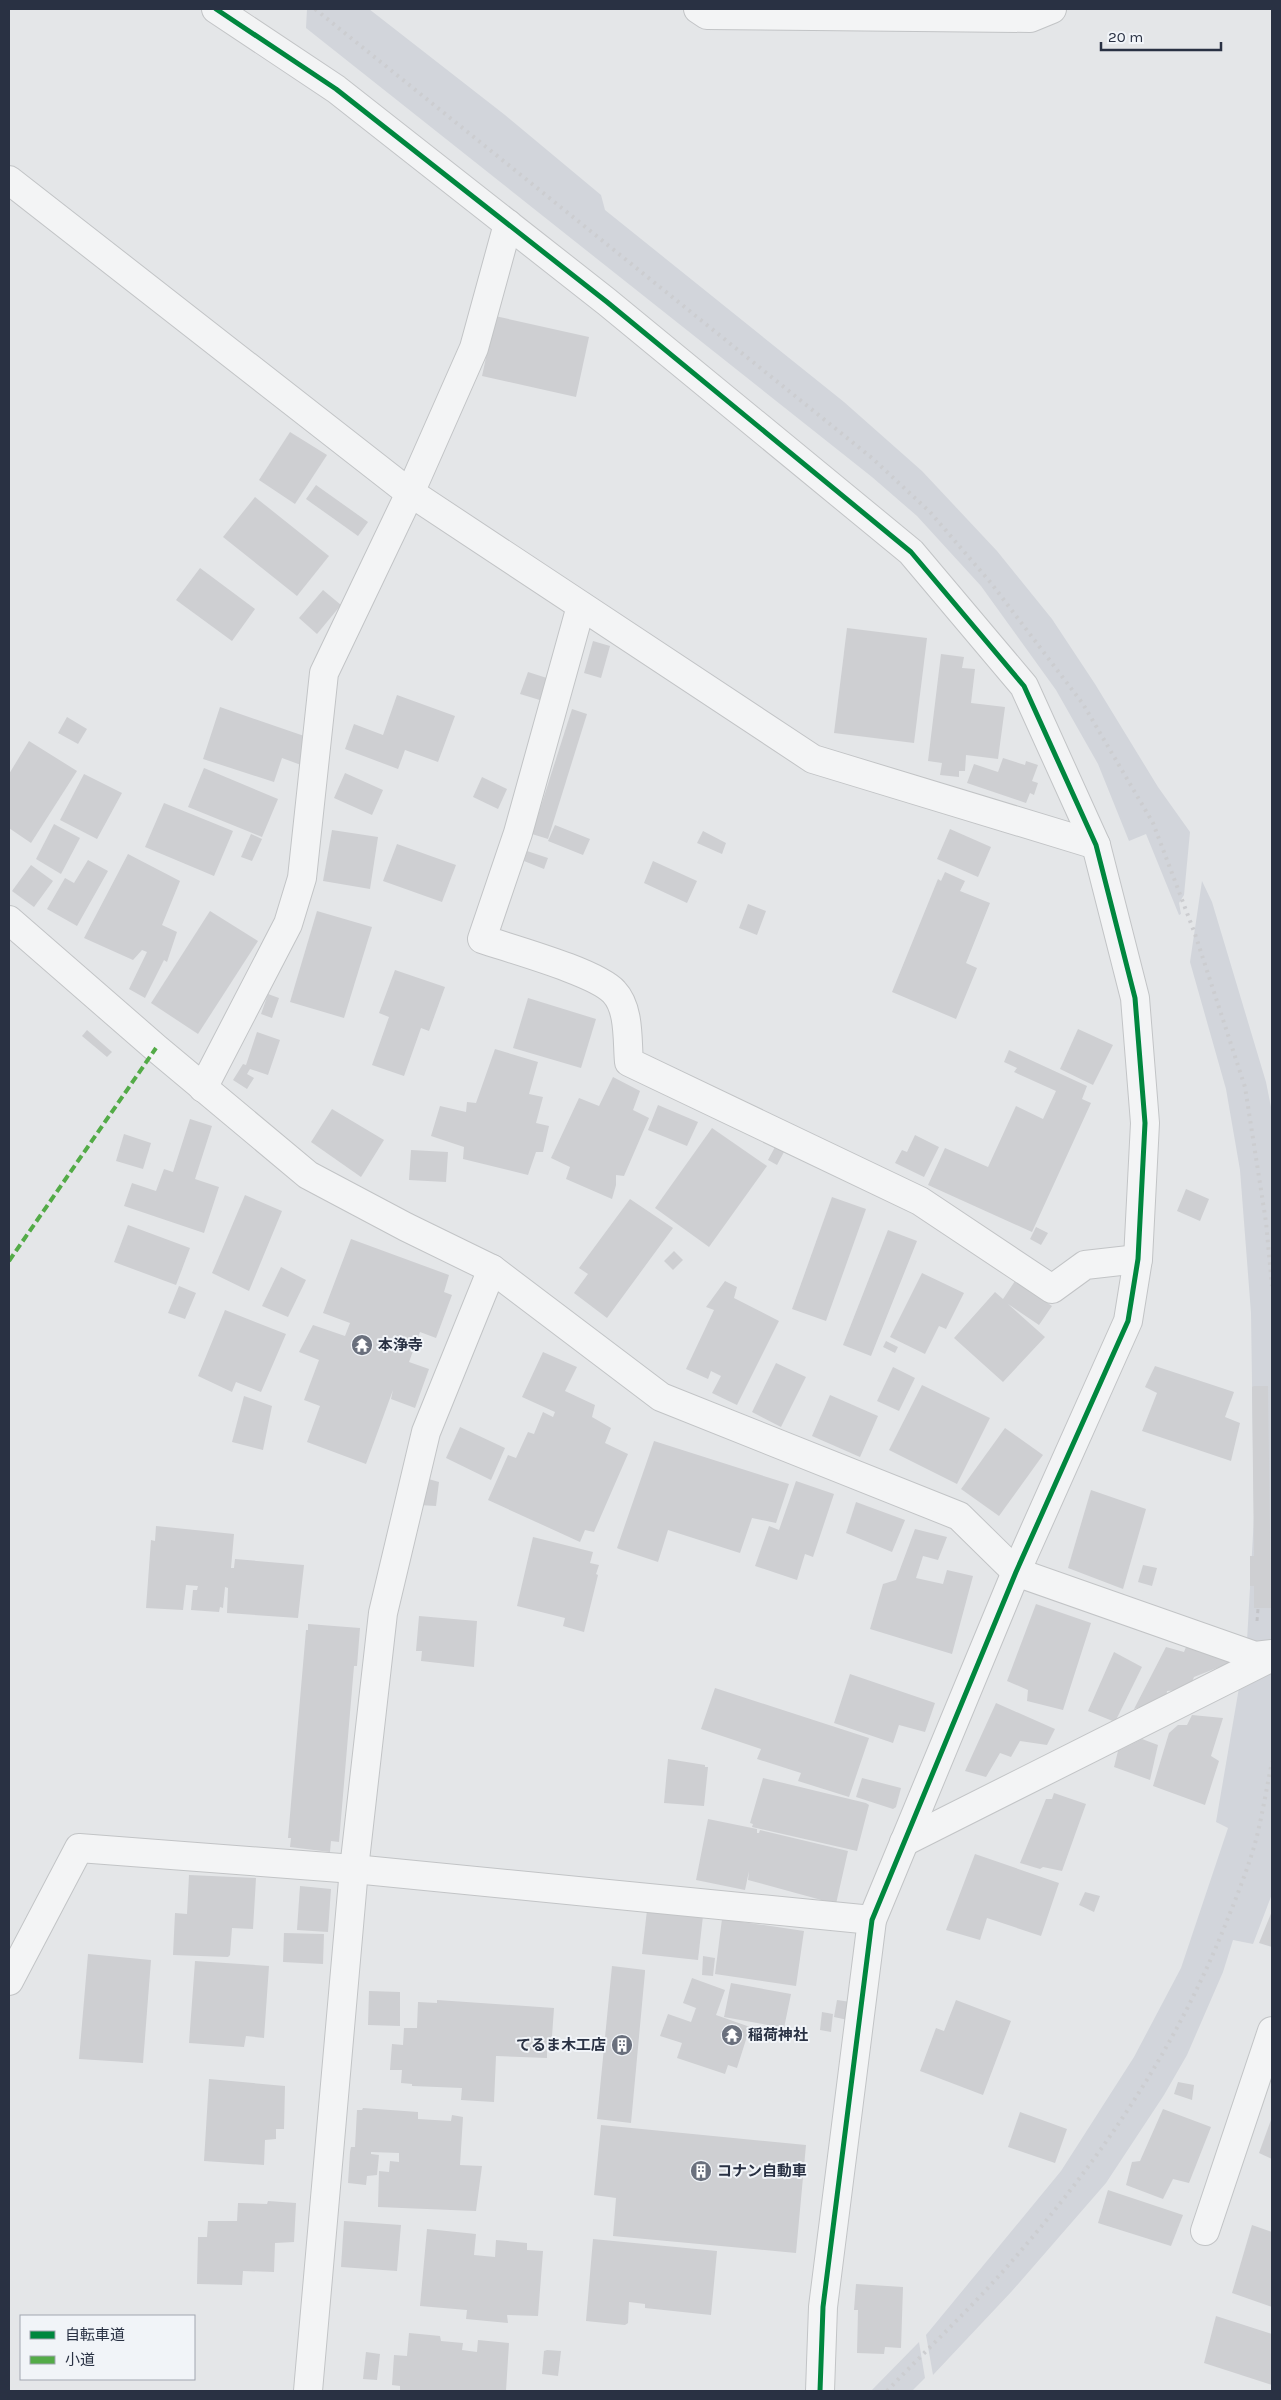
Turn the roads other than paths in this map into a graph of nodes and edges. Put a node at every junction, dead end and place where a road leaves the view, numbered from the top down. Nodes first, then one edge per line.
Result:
1 (216, 9) edge
2 (698, 9) edge
3 (1052, 9) edge
4 (9, 180) edge
5 (508, 224) junction
6 (410, 493) junction
7 (581, 606) junction
8 (1096, 845) junction
9 (9, 920) edge
10 (203, 1088) junction
11 (1138, 1259) junction
12 (492, 1269) junction
13 (1016, 1572) junction
14 (1272, 1655) edge
15 (904, 1842) junction
16 (354, 1869) junction
17 (872, 1920) junction
18 (9, 1981) edge
19 (1272, 2031) edge
20 (1205, 2231) dead end
21 (308, 2391) edge
22 (820, 2391) edge

1 - 5 street
2 - 3 street
4 - 6 street
5 - 6 street
5 - 8 street
6 - 7 street
6 - 10 street
7 - 8 street
7 - 11 street
8 - 11 street
9 - 10 street
10 - 12 street
11 - 13 street
12 - 13 street
12 - 16 street
13 - 14 street
13 - 15 street
14 - 15 street
15 - 17 street
16 - 17 street
16 - 18 street
16 - 21 street
17 - 22 street
19 - 20 street

